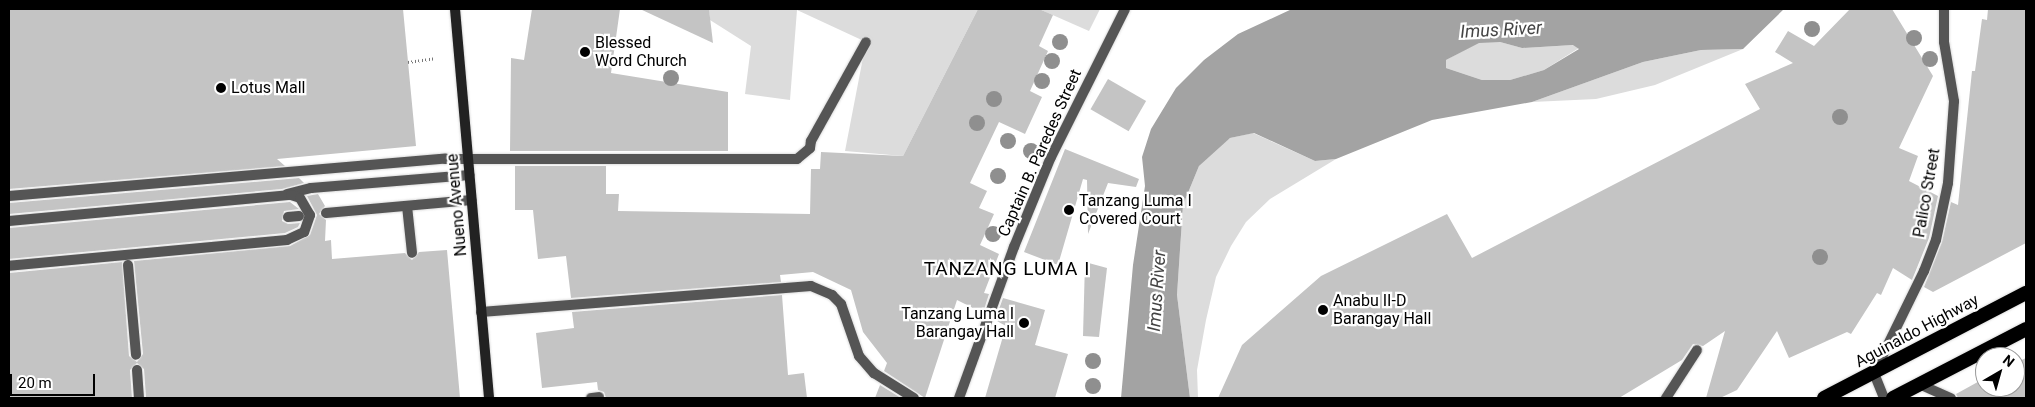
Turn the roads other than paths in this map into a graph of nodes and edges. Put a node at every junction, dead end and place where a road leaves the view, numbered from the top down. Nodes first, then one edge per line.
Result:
1 (455, 9) edge
2 (1125, 9) edge
3 (1944, 9) edge
4 (866, 42) dead end
5 (468, 158) junction
6 (469, 175) junction
7 (281, 195) junction
8 (9, 196) edge
9 (472, 200) junction
10 (407, 206) junction
11 (326, 213) dead end
12 (299, 216) dead end
13 (288, 217) dead end
14 (9, 221) edge
15 (412, 253) dead end
16 (128, 265) dead end
17 (9, 266) edge
18 (2026, 293) edge
19 (481, 312) junction
20 (2026, 329) edge
21 (1697, 350) dead end
22 (136, 355) dead end
23 (137, 370) dead end
24 (1874, 373) junction
25 (1919, 384) junction
26 (139, 398) edge
27 (489, 398) edge
28 (914, 398) edge
29 (959, 398) edge
30 (1666, 398) edge
31 (1824, 398) edge
32 (1884, 398) edge
33 (1893, 398) edge
34 (1951, 398) edge

1 - 5 main road, Nueno Avenue
2 - 29 street, Captain B. Paredes Street
3 - 24 street, Palico Street
4 - 5 street
5 - 6 main road, Nueno Avenue
5 - 8 street
6 - 7 street
6 - 9 main road, Nueno Avenue
7 - 14 street
7 - 17 street
9 - 10 street
9 - 19 main road, Nueno Avenue
10 - 11 street
10 - 15 street
12 - 13 street
16 - 22 street
18 - 24 highway, Aguinaldo Highway
19 - 27 main road, Nueno Avenue
19 - 28 street
20 - 25 highway
21 - 30 street
23 - 26 street
24 - 31 highway, Aguinaldo Highway
24 - 32 street
25 - 33 highway
25 - 34 street

